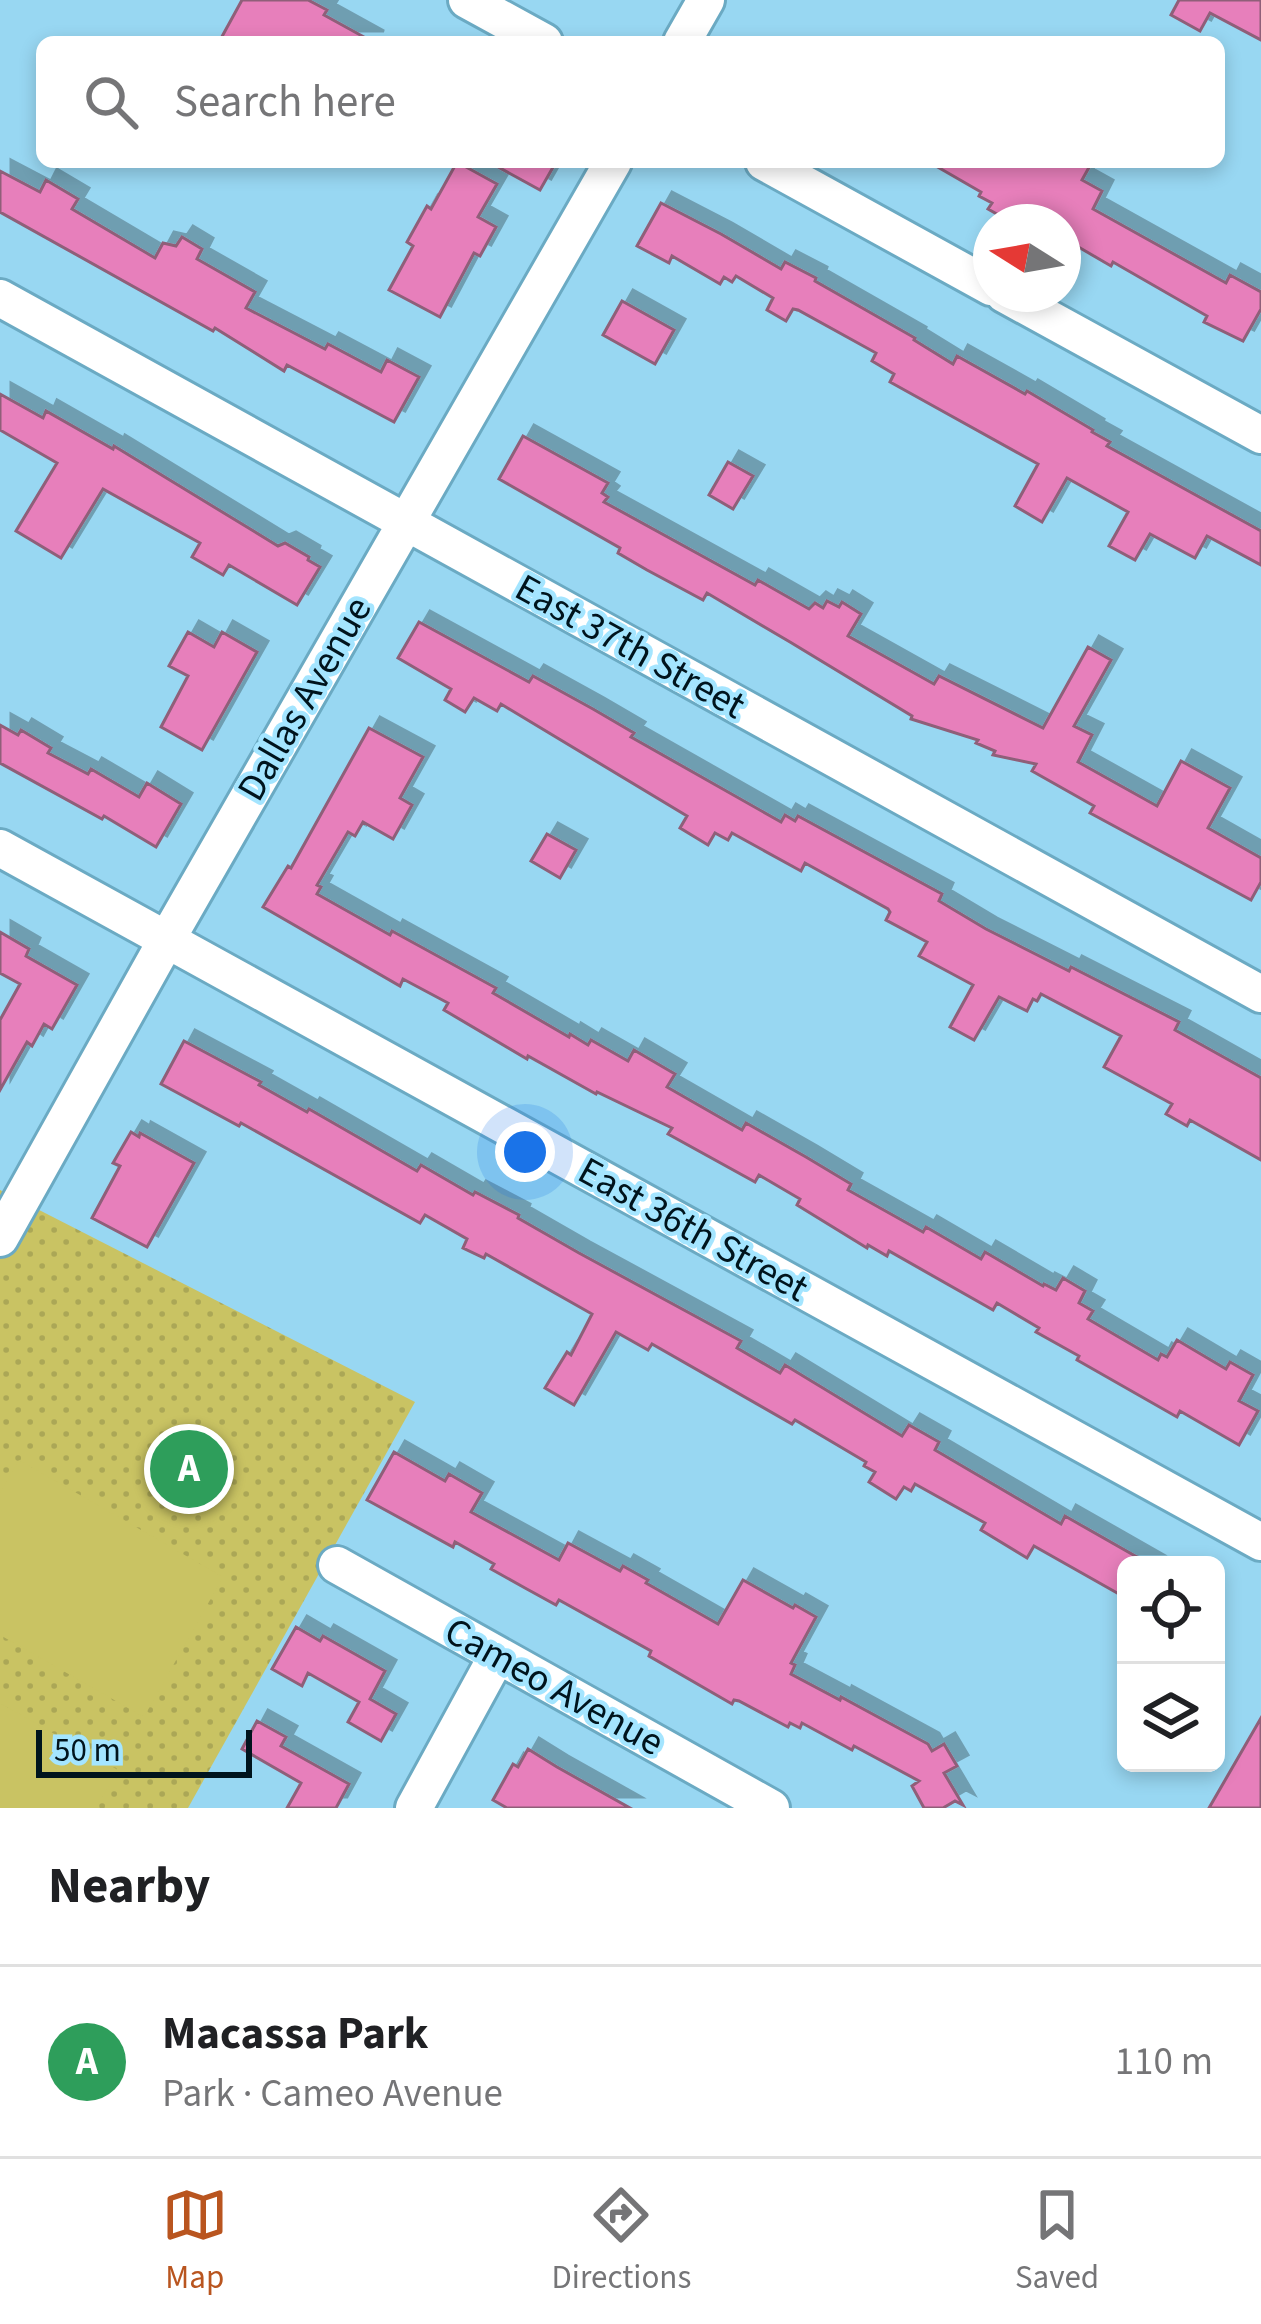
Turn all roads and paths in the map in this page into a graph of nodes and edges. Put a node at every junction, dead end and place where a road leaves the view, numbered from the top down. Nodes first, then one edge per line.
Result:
1 (467, 0) edge
2 (706, 0) edge
3 (533, 36) edge
4 (685, 36) edge
5 (610, 168) edge
6 (775, 168) edge
7 (973, 277) edge
8 (0, 298) edge
9 (1037, 312) edge
10 (1261, 436) edge
11 (405, 523) junction
12 (0, 848) edge
13 (167, 939) junction
14 (1261, 994) edge
15 (0, 1238) edge
16 (1261, 1542) edge
17 (337, 1564) dead end
18 (497, 1656) junction
19 (414, 1808) edge
20 (771, 1808) edge

1 - 3 street
2 - 4 street
5 - 11 street, Dallas Avenue
6 - 7 street
8 - 11 street, East 37th Street
9 - 10 street
11 - 13 street, Dallas Avenue
11 - 14 street, East 37th Street
12 - 13 street, East 36th Street
13 - 15 street, Dallas Avenue
13 - 16 street, East 36th Street
17 - 18 street, Cameo Avenue
18 - 19 street
18 - 20 street, Cameo Avenue

